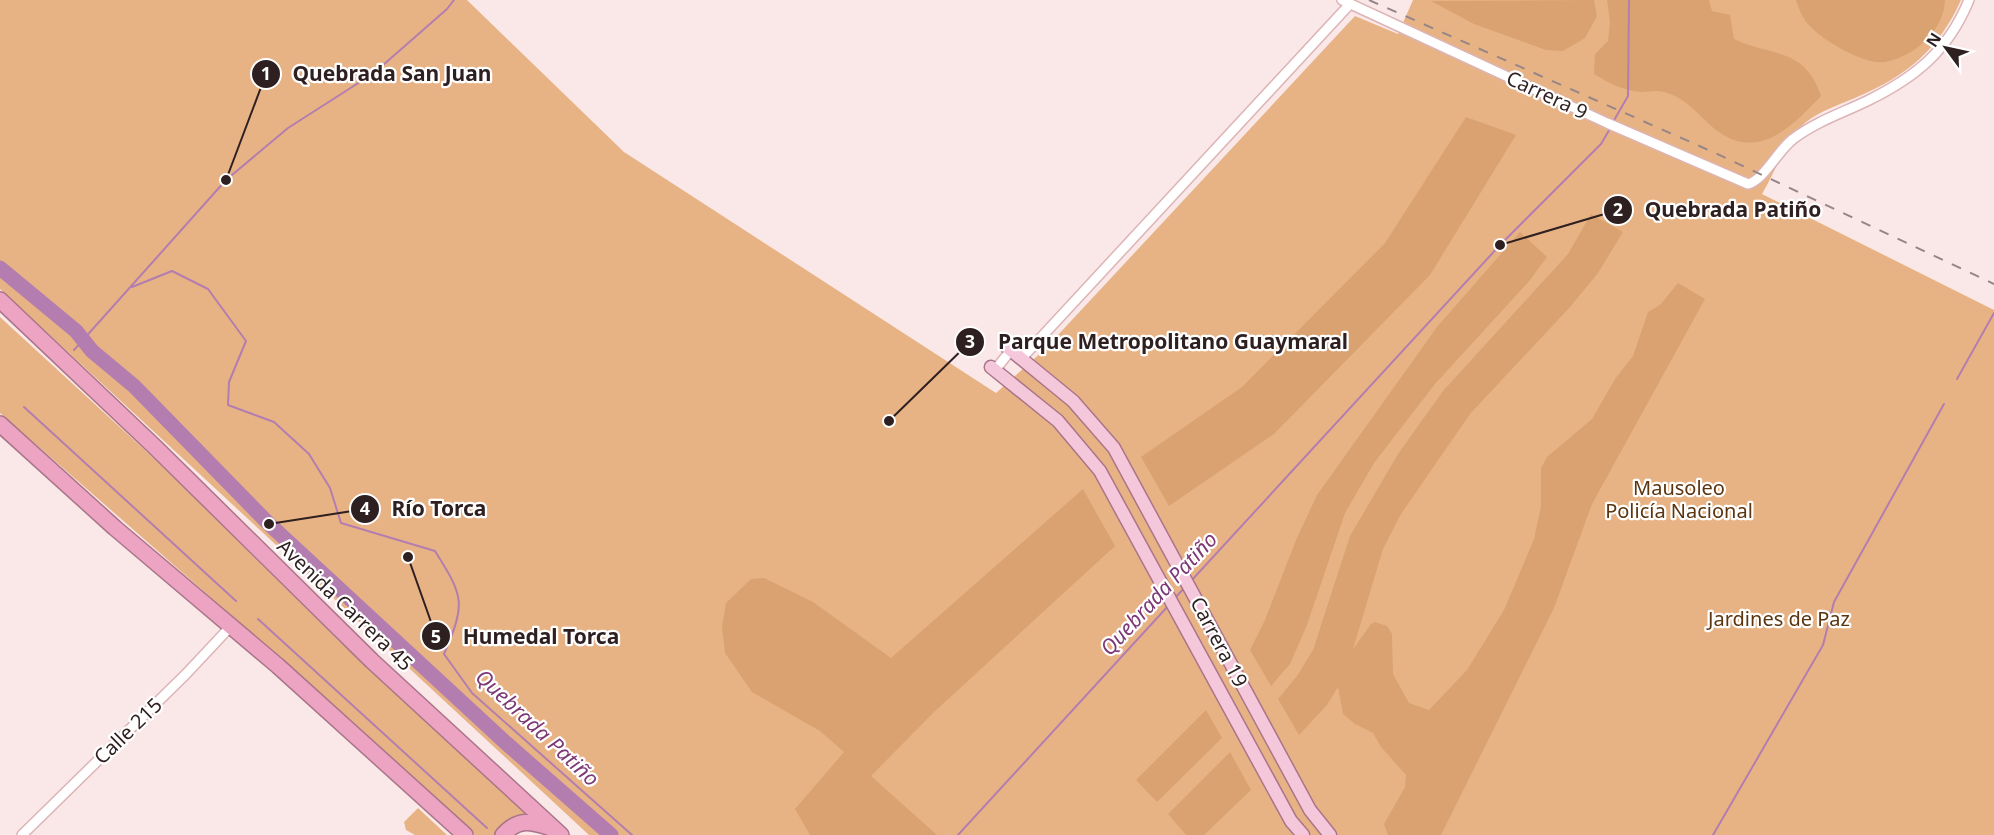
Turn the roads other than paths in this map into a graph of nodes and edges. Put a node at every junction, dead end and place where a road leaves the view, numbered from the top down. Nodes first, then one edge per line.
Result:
1 (1969, 0) edge
2 (1346, 2) edge
3 (0, 300) edge
4 (1009, 349) joint
5 (1022, 358) junction
6 (993, 369) joint
7 (0, 424) edge
8 (231, 626) junction
9 (559, 833) edge
10 (22, 835) edge
11 (465, 835) edge
12 (503, 835) edge
13 (1303, 835) edge
14 (1330, 835) edge

1 - 2 street, Carrera 9
2 - 5 street
3 - 9 highway, Avenida Carrera 45
4 - 5 main road, Carrera 19
4 - 6 street
5 - 14 main road, Carrera 19
6 - 13 main road, Carrera 19
7 - 8 highway
8 - 10 street, Calle 215
8 - 11 highway
9 - 12 highway

